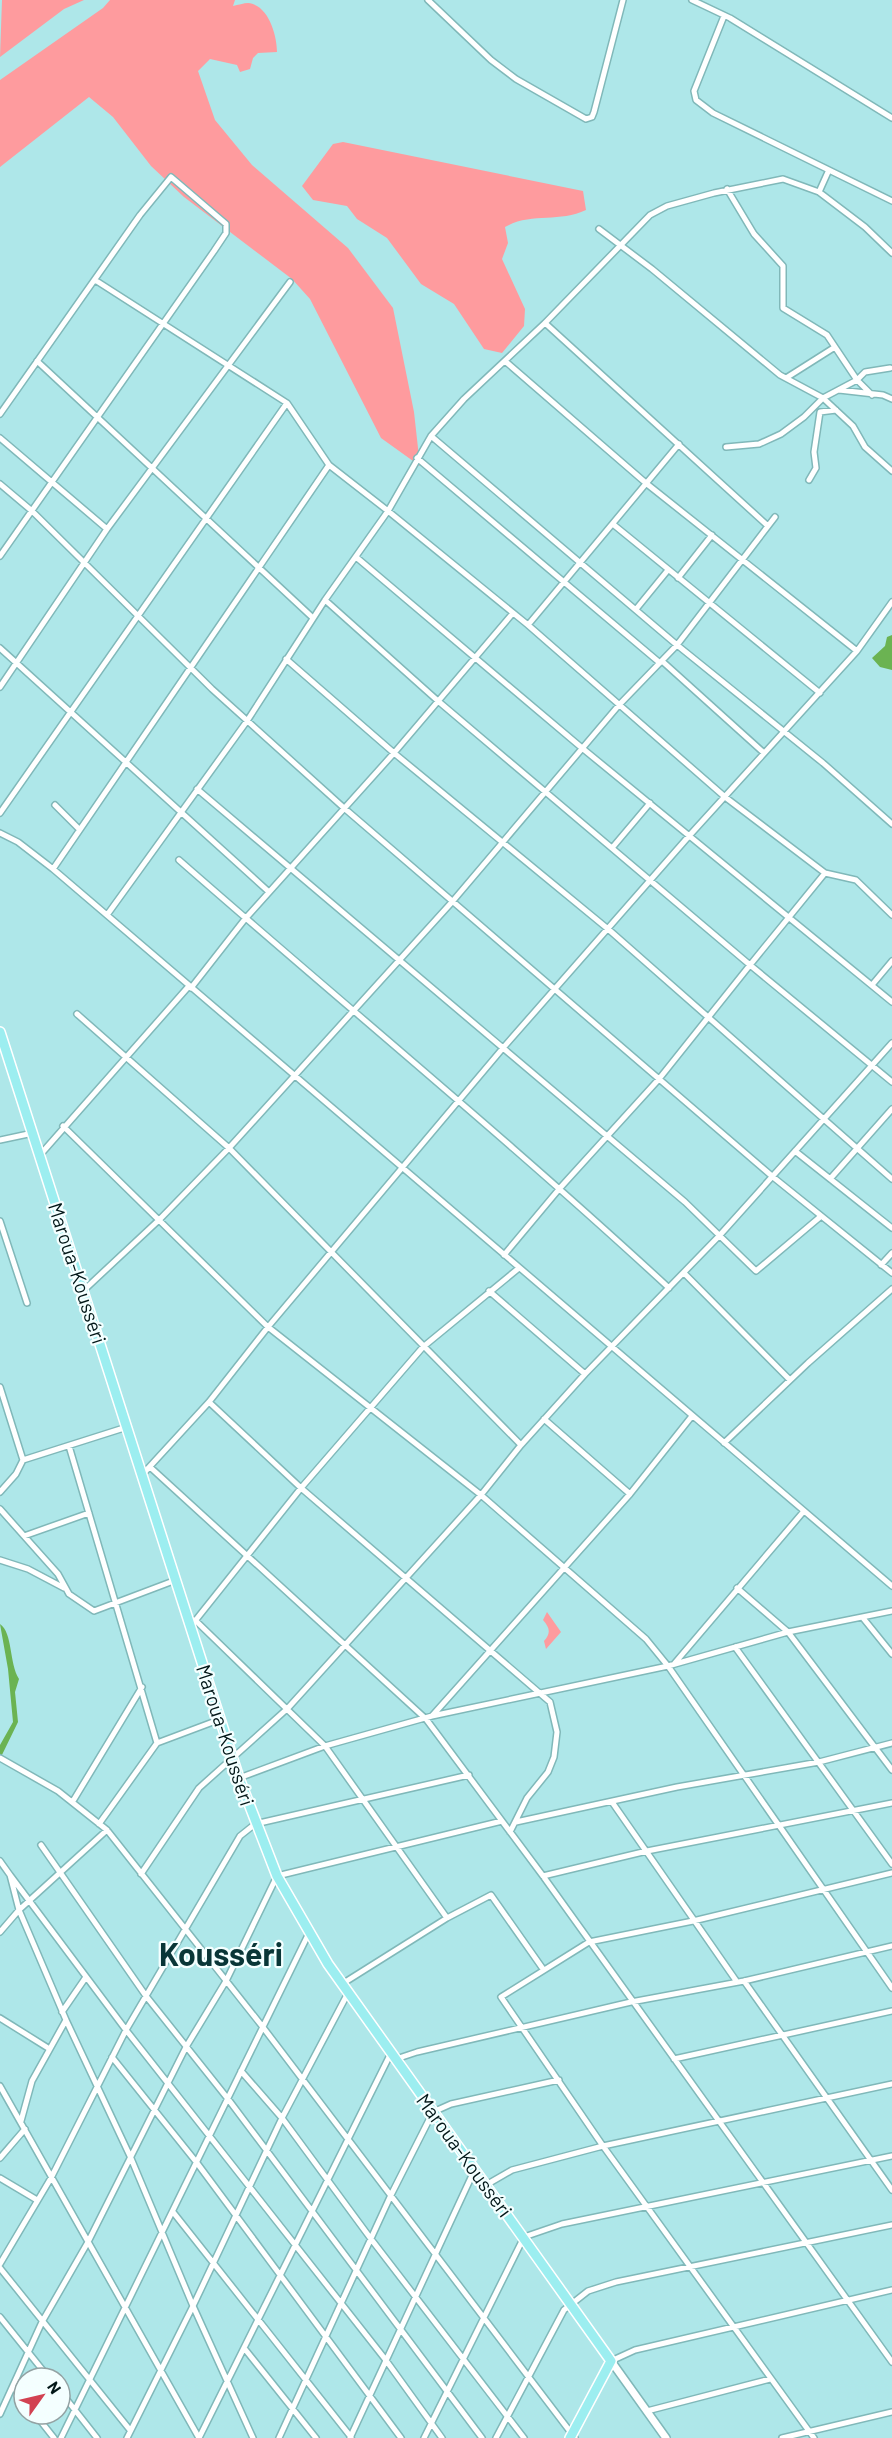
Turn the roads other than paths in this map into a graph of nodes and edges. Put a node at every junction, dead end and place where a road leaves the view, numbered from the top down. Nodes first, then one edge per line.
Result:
1 (428, 0) edge
2 (623, 0) edge
3 (692, 0) edge
4 (724, 16) junction
5 (892, 118) edge
6 (828, 172) junction
7 (727, 189) junction
8 (819, 192) junction
9 (892, 201) edge
10 (599, 229) dead end
11 (621, 247) junction
12 (892, 253) edge
13 (94, 280) junction
14 (290, 282) dead end
15 (545, 323) junction
16 (162, 324) junction
17 (835, 347) junction
18 (37, 361) junction
19 (505, 361) junction
20 (227, 364) junction
21 (890, 368) dead end
22 (786, 378) junction
23 (857, 380) junction
24 (839, 390) junction
25 (872, 395) junction
26 (823, 398) junction
27 (892, 399) edge
28 (287, 403) junction
29 (836, 411) junction
30 (0, 414) edge
31 (99, 418) junction
32 (431, 436) junction
33 (0, 438) edge
34 (679, 444) junction
35 (726, 447) dead end
36 (417, 458) junction
37 (329, 465) junction
38 (152, 469) junction
39 (892, 471) edge
40 (809, 480) dead end
41 (52, 482) junction
42 (0, 484) edge
43 (647, 484) junction
44 (32, 511) junction
45 (388, 511) junction
46 (775, 517) dead end
47 (206, 519) junction
48 (614, 525) junction
49 (768, 526) junction
50 (107, 529) junction
51 (712, 536) junction
52 (0, 556) edge
53 (356, 557) junction
54 (742, 560) junction
55 (84, 563) junction
56 (582, 564) junction
57 (260, 569) junction
58 (668, 570) junction
59 (678, 578) junction
60 (566, 582) junction
61 (325, 600) junction
62 (892, 602) edge
63 (709, 603) junction
64 (638, 608) junction
65 (513, 613) junction
66 (139, 616) junction
67 (313, 618) junction
68 (528, 625) junction
69 (677, 645) junction
70 (0, 648) edge
71 (857, 651) junction
72 (475, 657) junction
73 (286, 659) junction
74 (661, 662) junction
75 (17, 663) junction
76 (191, 668) junction
77 (0, 687) edge
78 (820, 693) junction
79 (438, 701) junction
80 (619, 705) junction
81 (72, 711) junction
82 (247, 721) junction
83 (784, 732) junction
84 (582, 748) junction
85 (394, 753) junction
86 (764, 753) junction
87 (126, 761) junction
88 (197, 789) junction
89 (546, 792) junction
90 (724, 797) junction
91 (650, 803) junction
92 (55, 805) dead end
93 (344, 808) junction
94 (181, 811) junction
95 (0, 813) edge
96 (892, 825) edge
97 (79, 829) junction
98 (0, 832) edge
99 (689, 836) junction
100 (503, 842) junction
101 (612, 848) junction
102 (179, 861) dead end
103 (290, 868) junction
104 (53, 869) junction
105 (825, 873) junction
106 (650, 880) junction
107 (269, 892) junction
108 (452, 902) junction
109 (107, 915) junction
110 (892, 915) edge
111 (789, 917) junction
112 (245, 919) junction
113 (608, 929) junction
114 (399, 959) junction
115 (892, 961) edge
116 (750, 965) junction
117 (872, 986) junction
118 (190, 987) junction
119 (554, 989) junction
120 (892, 1002) edge
121 (352, 1012) junction
122 (77, 1014) dead end
123 (708, 1016) junction
124 (0, 1032) edge
125 (892, 1043) edge
126 (503, 1048) junction
127 (127, 1056) junction
128 (872, 1067) junction
129 (294, 1077) junction
130 (659, 1079) junction
131 (892, 1082) edge
132 (457, 1103) junction
133 (892, 1109) edge
134 (822, 1119) junction
135 (63, 1126) junction
136 (33, 1133) junction
137 (606, 1136) junction
138 (0, 1140) edge
139 (229, 1148) junction
140 (856, 1148) junction
141 (795, 1151) junction
142 (40, 1155) junction
143 (402, 1167) junction
144 (892, 1169) edge
145 (773, 1177) junction
146 (890, 1177) edge
147 (830, 1179) junction
148 (560, 1188) junction
149 (820, 1217) junction
150 (160, 1219) junction
151 (0, 1221) edge
152 (892, 1228) edge
153 (720, 1235) junction
154 (331, 1251) junction
155 (892, 1253) edge
156 (504, 1255) junction
157 (881, 1264) junction
158 (519, 1268) junction
159 (684, 1273) junction
160 (892, 1274) edge
161 (669, 1288) junction
162 (892, 1289) edge
163 (83, 1291) junction
164 (489, 1291) junction
165 (27, 1303) dead end
166 (268, 1327) junction
167 (610, 1346) junction
168 (423, 1347) junction
169 (585, 1374) junction
170 (790, 1380) junction
171 (0, 1387) edge
172 (209, 1402) junction
173 (370, 1408) junction
174 (692, 1416) junction
175 (544, 1419) junction
176 (127, 1427) junction
177 (724, 1443) junction
178 (521, 1444) junction
179 (69, 1446) junction
180 (23, 1460) junction
181 (150, 1467) junction
182 (142, 1475) junction
183 (301, 1488) junction
184 (0, 1492) edge
185 (630, 1494) junction
186 (481, 1495) junction
187 (0, 1509) edge
188 (804, 1510) junction
189 (89, 1513) junction
190 (24, 1536) junction
191 (246, 1556) junction
192 (0, 1560) edge
193 (563, 1568) junction
194 (406, 1577) junction
195 (176, 1580) junction
196 (892, 1586) edge
197 (737, 1588) junction
198 (69, 1594) junction
199 (116, 1603) junction
200 (892, 1611) edge
201 (863, 1618) junction
202 (193, 1623) junction
203 (788, 1632) junction
204 (345, 1647) junction
205 (735, 1647) junction
206 (488, 1650) junction
207 (892, 1654) edge
208 (671, 1665) junction
209 (142, 1686) junction
210 (540, 1692) junction
211 (288, 1708) junction
212 (432, 1716) junction
213 (221, 1719) junction
214 (426, 1719) junction
215 (157, 1743) junction
216 (892, 1743) edge
217 (325, 1746) junction
218 (876, 1748) junction
219 (0, 1758) edge
220 (233, 1760) junction
221 (819, 1762) junction
222 (892, 1770) edge
223 (469, 1775) junction
224 (744, 1776) junction
225 (239, 1779) junction
226 (362, 1799) junction
227 (73, 1801) junction
228 (612, 1802) junction
229 (892, 1803) edge
230 (853, 1812) junction
231 (502, 1821) junction
232 (516, 1822) junction
233 (99, 1824) junction
234 (255, 1824) junction
235 (779, 1825) junction
236 (107, 1830) junction
237 (510, 1832) junction
238 (41, 1845) dead end
239 (397, 1848) junction
240 (647, 1851) junction
241 (0, 1861) edge
242 (892, 1864) edge
243 (60, 1872) junction
244 (892, 1873) edge
245 (141, 1874) junction
246 (10, 1875) junction
247 (277, 1876) junction
248 (543, 1876) junction
249 (824, 1888) junction
250 (29, 1901) junction
251 (19, 1910) junction
252 (447, 1918) junction
253 (693, 1921) junction
254 (186, 1930) junction
255 (0, 1932) edge
256 (309, 1933) junction
257 (590, 1942) junction
258 (892, 1946) edge
259 (866, 1951) junction
260 (543, 1969) junction
261 (86, 1977) junction
262 (226, 1981) junction
263 (744, 1981) junction
264 (737, 1982) junction
265 (342, 1984) junction
266 (892, 1988) edge
267 (348, 1993) junction
268 (146, 1996) junction
269 (631, 2002) junction
270 (892, 2011) edge
271 (62, 2012) junction
272 (0, 2018) edge
273 (66, 2019) junction
274 (262, 2026) junction
275 (522, 2027) junction
276 (126, 2030) junction
277 (782, 2035) junction
278 (186, 2047) junction
279 (48, 2048) junction
280 (394, 2056) junction
281 (112, 2057) junction
282 (674, 2059) junction
283 (241, 2071) junction
284 (302, 2079) junction
285 (559, 2080) junction
286 (169, 2082) junction
287 (892, 2084) edge
288 (96, 2085) junction
289 (0, 2086) edge
290 (825, 2098) junction
291 (228, 2099) junction
292 (155, 2108) junction
293 (434, 2112) junction
294 (282, 2118) junction
295 (719, 2119) junction
296 (21, 2121) junction
297 (24, 2129) junction
298 (211, 2135) junction
299 (347, 2138) junction
300 (603, 2146) junction
301 (267, 2151) junction
302 (130, 2156) junction
303 (892, 2156) edge
304 (0, 2158) edge
305 (872, 2161) junction
306 (197, 2163) junction
307 (475, 2169) junction
308 (0, 2178) edge
309 (51, 2178) junction
310 (327, 2179) junction
311 (764, 2183) junction
312 (486, 2185) junction
313 (251, 2186) junction
314 (892, 2190) edge
315 (391, 2195) junction
316 (37, 2200) junction
317 (650, 2208) junction
318 (311, 2210) junction
319 (173, 2212) junction
320 (236, 2216) junction
321 (892, 2225) edge
322 (163, 2231) junction
323 (524, 2237) junction
324 (371, 2239) junction
325 (88, 2242) junction
326 (806, 2242) junction
327 (295, 2244) junction
328 (436, 2255) junction
329 (213, 2263) junction
330 (0, 2266) edge
331 (692, 2266) junction
332 (356, 2269) junction
333 (280, 2273) junction
334 (892, 2290) edge
335 (416, 2296) junction
336 (848, 2300) junction
337 (340, 2302) junction
338 (570, 2303) junction
339 (193, 2306) junction
340 (126, 2308) junction
341 (0, 2317) edge
342 (483, 2317) junction
343 (258, 2319) junction
344 (42, 2322) junction
345 (735, 2327) junction
346 (401, 2328) junction
347 (326, 2336) junction
348 (244, 2348) junction
349 (28, 2351) junction
350 (464, 2358) junction
351 (385, 2359) junction
352 (611, 2361) junction
353 (892, 2362) edge
354 (22, 2366) edge
355 (40, 2366) edge
356 (161, 2373) junction
357 (529, 2377) junction
358 (770, 2379) junction
359 (307, 2380) junction
360 (89, 2381) junction
361 (227, 2382) junction
362 (12, 2389) edge
363 (448, 2392) junction
364 (369, 2397) junction
365 (72, 2406) edge
366 (75, 2410) junction
367 (292, 2410) junction
368 (647, 2411) junction
369 (892, 2412) edge
370 (0, 2414) edge
371 (508, 2416) junction
372 (431, 2424) junction
373 (44, 2426) edge
374 (130, 2430) junction
375 (809, 2431) junction
376 (351, 2437) edge
377 (573, 2437) edge
378 (54, 2438) edge
379 (61, 2438) edge
380 (98, 2438) edge
381 (127, 2438) edge
382 (199, 2438) edge
383 (253, 2438) edge
384 (279, 2438) edge
385 (316, 2438) edge
386 (401, 2438) edge
387 (424, 2438) edge
388 (442, 2438) edge
389 (482, 2438) edge
390 (496, 2438) edge
391 (524, 2438) edge
392 (666, 2438) edge
393 (782, 2438) edge
394 (814, 2438) edge

1 - 2 street
3 - 4 street
4 - 5 street
4 - 6 street
6 - 8 street
6 - 9 street
7 - 8 street
7 - 11 street
7 - 17 street
8 - 12 street
10 - 11 street
11 - 15 street
11 - 22 street
13 - 16 street
13 - 16 street
13 - 18 street
14 - 20 street
15 - 19 street
15 - 34 street
16 - 20 street
16 - 31 street
17 - 22 street
17 - 23 street
18 - 30 street
18 - 31 street
19 - 32 street
19 - 43 street
20 - 28 street
20 - 38 street
21 - 23 street
22 - 26 street
23 - 24 street
23 - 25 street
24 - 25 street
24 - 26 street
25 - 27 street
26 - 29 street
26 - 35 street
28 - 37 street
28 - 47 street
29 - 39 street
29 - 40 street
31 - 38 street
31 - 41 street
32 - 36 street
32 - 56 street
33 - 41 street
34 - 43 street
34 - 49 street
36 - 45 street
36 - 60 street
37 - 45 street
37 - 57 street
38 - 47 street
38 - 50 street
41 - 44 street
41 - 50 street
42 - 44 street
43 - 48 street
43 - 51 street
44 - 52 street
44 - 55 street
45 - 53 street
45 - 65 street
46 - 49 street
47 - 57 street
47 - 66 street
48 - 56 street
48 - 58 street
49 - 54 street
50 - 55 street
51 - 54 street
51 - 59 street
53 - 61 street
53 - 72 street
54 - 63 street
54 - 71 street
55 - 66 street
55 - 75 street
56 - 60 street
56 - 64 street
57 - 67 street
57 - 76 street
58 - 59 street
58 - 64 street
59 - 63 street
60 - 68 street
60 - 74 street
61 - 67 street
61 - 79 street
62 - 71 street
63 - 69 street
63 - 78 street
64 - 69 street
65 - 68 street
65 - 72 street
66 - 76 street
66 - 81 street
67 - 73 street
68 - 80 street
69 - 74 street
69 - 83 street
70 - 75 street
71 - 78 street
72 - 79 street
72 - 84 street
73 - 82 street
73 - 85 street
74 - 80 street
74 - 86 street
75 - 77 street
75 - 81 street
76 - 82 street
76 - 87 street
78 - 83 street
79 - 85 street
79 - 89 street
80 - 84 street
80 - 90 street
81 - 87 street
81 - 95 street
82 - 88 street
82 - 93 street
83 - 86 street
83 - 96 street
84 - 89 street
84 - 91 street
85 - 93 street
85 - 100 street
86 - 90 street
87 - 94 street
87 - 97 street
88 - 94 street
88 - 103 street
89 - 100 street
89 - 101 street
90 - 99 street
90 - 105 street
91 - 99 street
91 - 101 street
92 - 97 street
93 - 103 street
93 - 108 street
94 - 107 street
94 - 109 street
97 - 104 street
98 - 104 street
99 - 106 street
99 - 111 street
100 - 108 street
100 - 113 street
101 - 106 street
102 - 112 street
103 - 107 street
103 - 114 street
104 - 109 street
105 - 110 street
105 - 111 street
106 - 113 street
106 - 116 street
107 - 112 street
108 - 114 street
108 - 119 street
109 - 118 street
111 - 116 street
111 - 117 street
112 - 118 street
112 - 121 street
113 - 119 street
113 - 123 street
114 - 121 street
114 - 126 street
115 - 117 street
116 - 123 street
116 - 128 street
117 - 120 street
118 - 127 street
118 - 129 street
119 - 126 street
119 - 130 street
121 - 129 street
121 - 132 street
122 - 127 street
123 - 130 street
123 - 134 street
124 - 136 highway, Maroua-Kousséri
125 - 128 street
126 - 132 street
126 - 137 street
127 - 135 street
127 - 139 street
128 - 131 street
128 - 134 street
129 - 139 street
129 - 143 street
130 - 137 street
130 - 145 street
132 - 143 street
132 - 148 street
133 - 140 street
134 - 140 street
134 - 141 street
135 - 142 street
135 - 150 street
136 - 138 street
136 - 142 highway, Maroua-Kousséri
137 - 148 street
137 - 153 street
139 - 150 street
139 - 154 street
140 - 146 street
140 - 147 street
141 - 145 street
141 - 147 street
142 - 163 highway, Maroua-Kousséri
143 - 154 street
143 - 156 street
144 - 146 street
145 - 149 street
145 - 153 street
147 - 152 street
148 - 156 street
148 - 161 street
149 - 153 street
149 - 157 street
150 - 163 street
150 - 166 street
151 - 165 street
153 - 159 street
154 - 166 street
154 - 168 street
155 - 157 street
156 - 158 street
157 - 160 street
158 - 164 street
158 - 167 street
159 - 161 street
159 - 170 street
161 - 167 street
162 - 170 street
163 - 176 highway, Maroua-Kousséri
164 - 168 street
164 - 169 street
166 - 172 street
166 - 173 street
167 - 169 street
167 - 174 street
168 - 173 street
168 - 178 street
169 - 175 street
170 - 177 street
171 - 180 street
172 - 181 street
172 - 183 street
173 - 183 street
173 - 186 street
174 - 177 street
174 - 185 street
175 - 178 street
175 - 185 street
176 - 179 street
176 - 182 highway, Maroua-Kousséri
177 - 188 street
178 - 186 street
179 - 180 street
179 - 189 street
180 - 184 street
181 - 182 street
181 - 191 street
182 - 195 highway, Maroua-Kousséri
183 - 191 street
183 - 194 street
185 - 193 street
186 - 193 street
186 - 194 street
187 - 190 street
188 - 196 street
188 - 197 street
189 - 190 street
189 - 199 street
190 - 198 street
191 - 202 street
191 - 204 street
192 - 198 street
193 - 206 street
193 - 208 street
194 - 204 street
194 - 206 street
195 - 199 street
195 - 202 highway, Maroua-Kousséri
197 - 203 street
197 - 208 street
198 - 199 street
199 - 209 street
200 - 201 street
201 - 203 street
201 - 207 street
202 - 211 street
202 - 213 highway, Maroua-Kousséri
203 - 205 street
203 - 218 street
204 - 211 street
204 - 214 street
205 - 208 street
205 - 221 street
206 - 210 street
206 - 212 street
208 - 210 street
208 - 224 street
209 - 215 street
209 - 227 street
210 - 212 street
210 - 232 street
211 - 217 street
211 - 220 street
212 - 214 street
213 - 215 street
213 - 220 highway, Maroua-Kousséri
214 - 217 street
214 - 223 street
215 - 233 street
216 - 218 street
217 - 225 street
217 - 226 street
218 - 221 street
218 - 222 street
219 - 227 street
220 - 225 highway, Maroua-Kousséri
220 - 245 street
221 - 224 street
221 - 230 street
223 - 226 street
223 - 231 street
224 - 228 street
224 - 235 street
225 - 234 highway, Maroua-Kousséri
226 - 234 street
226 - 239 street
227 - 233 street
228 - 232 street
228 - 240 street
229 - 230 street
230 - 235 street
230 - 242 street
231 - 237 street
231 - 239 street
232 - 237 street
233 - 236 street
234 - 247 highway, Maroua-Kousséri
234 - 254 street
235 - 240 street
235 - 249 street
236 - 243 street
236 - 245 street
237 - 248 street
238 - 243 street
239 - 247 street
239 - 252 street
240 - 248 street
240 - 253 street
241 - 246 street
243 - 250 street
243 - 268 street
244 - 249 street
245 - 254 street
246 - 250 street
246 - 251 street
247 - 256 highway, Maroua-Kousséri
247 - 262 street
248 - 257 street
249 - 253 street
249 - 259 street
250 - 251 street
250 - 261 street
251 - 255 street
251 - 271 street
252 - 260 street
252 - 265 street
253 - 257 street
253 - 264 street
254 - 262 street
254 - 268 street
256 - 265 highway, Maroua-Kousséri
256 - 274 street
257 - 260 street
257 - 269 street
258 - 259 street
259 - 263 street
259 - 266 street
260 - 275 street
261 - 271 street
261 - 276 street
262 - 274 street
262 - 278 street
263 - 264 street
263 - 277 street
264 - 269 street
265 - 267 highway, Maroua-Kousséri
267 - 280 highway, Maroua-Kousséri
267 - 284 street
268 - 276 street
268 - 278 street
269 - 275 street
269 - 282 street
270 - 277 street
271 - 273 street
272 - 279 street
273 - 279 street
273 - 288 street
274 - 283 street
274 - 284 street
275 - 280 street
275 - 285 street
276 - 281 street
276 - 286 street
277 - 282 street
277 - 290 street
278 - 286 street
278 - 291 street
279 - 296 street
280 - 293 highway, Maroua-Kousséri
280 - 299 street
281 - 288 street
281 - 292 street
282 - 295 street
283 - 291 street
283 - 294 street
284 - 294 street
284 - 299 street
285 - 293 street
285 - 300 street
286 - 292 street
286 - 298 street
287 - 290 street
288 - 302 street
288 - 309 street
289 - 296 street
290 - 295 street
290 - 305 street
291 - 298 street
291 - 301 street
292 - 302 street
292 - 306 street
293 - 307 highway, Maroua-Kousséri
293 - 315 street
294 - 301 street
294 - 310 street
295 - 300 street
295 - 311 street
296 - 297 street
297 - 304 street
297 - 309 street
298 - 306 street
298 - 313 street
299 - 310 street
299 - 315 street
300 - 312 street
300 - 317 street
301 - 313 street
301 - 318 street
302 - 322 street
302 - 325 street
303 - 305 street
305 - 311 street
305 - 314 street
306 - 319 street
306 - 320 street
307 - 312 highway, Maroua-Kousséri
307 - 328 street
308 - 316 street
309 - 316 street
309 - 325 street
310 - 318 street
310 - 324 street
311 - 317 street
311 - 326 street
312 - 323 highway, Maroua-Kousséri
313 - 320 street
313 - 327 street
315 - 324 street
315 - 328 street
316 - 330 street
317 - 323 street
317 - 331 street
318 - 327 street
318 - 332 street
319 - 322 street
319 - 329 street
320 - 329 street
320 - 333 street
321 - 326 street
322 - 339 street
322 - 340 street
323 - 338 highway, Maroua-Kousséri
323 - 342 street
324 - 332 street
324 - 335 street
325 - 340 street
325 - 344 street
326 - 331 street
326 - 336 street
327 - 333 street
327 - 337 street
328 - 335 street
328 - 342 street
329 - 339 street
329 - 343 street
330 - 344 street
331 - 338 street
331 - 345 street
332 - 337 street
332 - 346 street
333 - 343 street
333 - 347 street
334 - 336 street
335 - 346 street
335 - 350 street
336 - 345 street
336 - 353 street
337 - 347 street
337 - 351 street
338 - 352 highway, Maroua-Kousséri
338 - 357 street
339 - 356 street
339 - 361 street
340 - 356 street
340 - 360 street
341 - 349 street
342 - 350 street
342 - 357 street
343 - 348 street
343 - 359 street
344 - 349 street
344 - 360 street
345 - 352 street
345 - 358 street
346 - 351 street
346 - 363 street
347 - 359 street
347 - 364 street
348 - 361 street
348 - 367 street
349 - 354 street
349 - 355 street
350 - 363 street
350 - 371 street
351 - 364 street
351 - 372 street
352 - 368 street
352 - 377 highway
356 - 374 street
356 - 382 street
357 - 371 street
357 - 377 street
358 - 368 street
358 - 375 street
359 - 367 street
359 - 376 street
360 - 366 street
360 - 374 street
361 - 382 street
361 - 383 street
362 - 370 street
363 - 372 street
363 - 389 street
364 - 376 street
364 - 386 street
365 - 366 street
366 - 379 street
366 - 380 street
367 - 384 street
367 - 385 street
368 - 392 street
369 - 375 street
371 - 390 street
371 - 391 street
372 - 387 street
372 - 388 street
373 - 378 street
374 - 381 street
375 - 393 street
375 - 394 street

